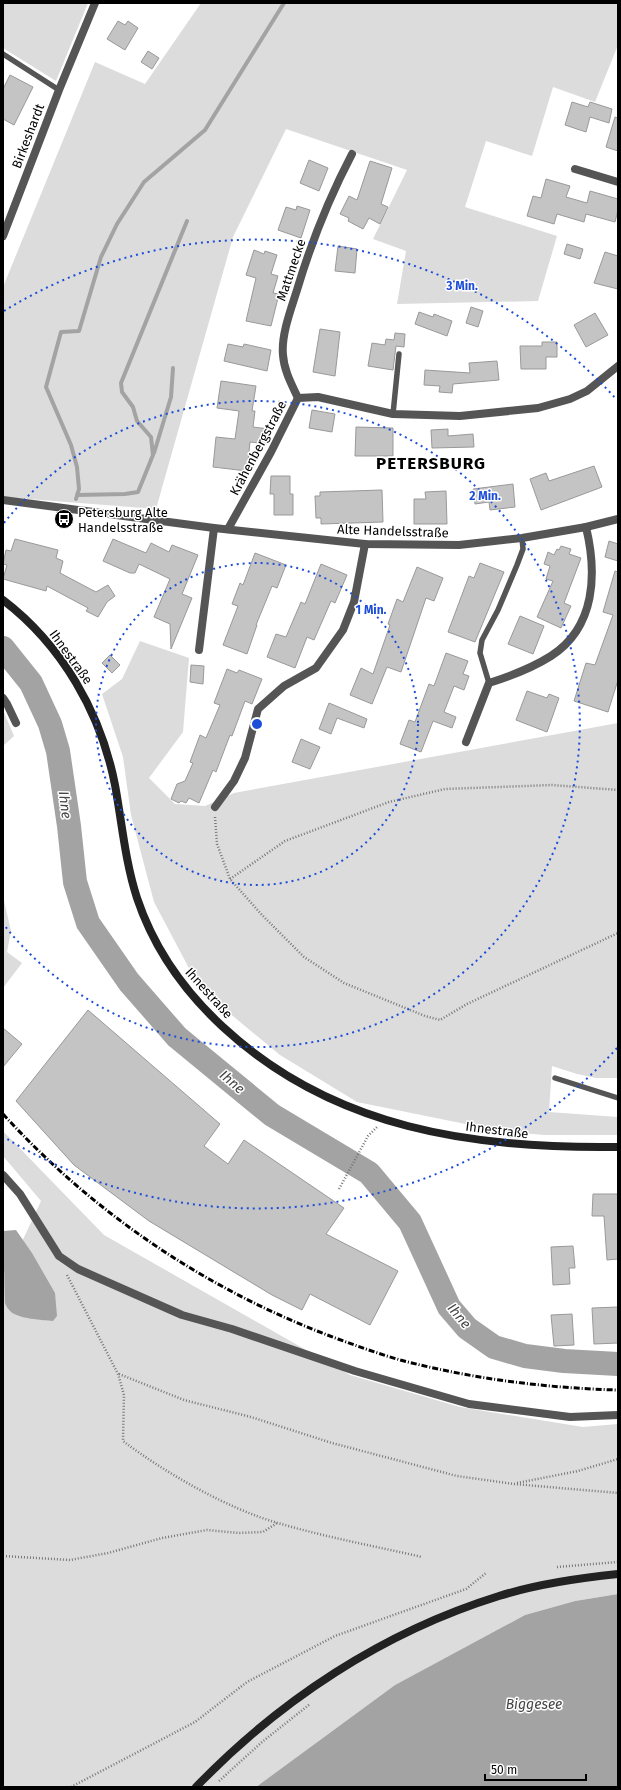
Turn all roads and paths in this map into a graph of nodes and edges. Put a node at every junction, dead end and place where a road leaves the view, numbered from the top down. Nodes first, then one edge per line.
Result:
1 (95, 3) edge
2 (3, 54) edge
3 (59, 90) junction
4 (352, 154) dead end
5 (576, 169) dead end
6 (618, 182) edge
7 (3, 236) edge
8 (400, 354) dead end
9 (618, 366) edge
10 (298, 398) junction
11 (392, 414) junction
12 (3, 500) edge
13 (618, 519) edge
14 (586, 526) junction
15 (214, 528) junction
16 (228, 529) junction
17 (522, 538) junction
18 (364, 544) junction
19 (3, 600) edge
20 (199, 650) dead end
21 (489, 683) junction
22 (3, 698) edge
23 (16, 723) dead end
24 (466, 742) dead end
25 (618, 790) edge
26 (215, 806) joint
27 (230, 879) junction
28 (618, 933) edge
29 (555, 1078) dead end
30 (618, 1098) edge
31 (368, 1136) dead end
32 (618, 1147) edge
33 (3, 1175) edge
34 (339, 1189) dead end
35 (59, 1256) junction
36 (118, 1374) junction
37 (618, 1414) edge
38 (618, 1459) edge
39 (514, 1484) junction
40 (618, 1493) edge
41 (277, 1523) junction
42 (3, 1556) edge
43 (422, 1557) dead end
44 (618, 1562) edge
45 (557, 1567) dead end
46 (486, 1573) dead end
47 (618, 1574) edge
48 (311, 1704) dead end
49 (217, 1783) dead end
50 (71, 1787) edge
51 (196, 1787) edge

1 - 3 street, Birkeshardt
2 - 3 lane
3 - 7 street, Birkeshardt
4 - 10 street, Mattmecke
5 - 6 street
8 - 11 lane
9 - 11 street, Krähenbergstraße
10 - 11 street, Krähenbergstraße
10 - 16 street, Krähenbergstraße
12 - 15 street, Alte Handelsstraße
13 - 14 street, Alte Handelsstraße
14 - 17 street, Alte Handelsstraße
14 - 21 street
15 - 16 street, Alte Handelsstraße
15 - 20 street
16 - 18 street, Alte Handelsstraße
17 - 18 street, Alte Handelsstraße
17 - 21 lane
18 - 26 street
19 - 32 main road, Ihnestraße
21 - 24 street
22 - 23 street
25 - 27 path
26 - 27 path
27 - 28 path
29 - 30 lane
31 - 34 path
33 - 35 street
35 - 36 path
35 - 37 street
36 - 39 path
36 - 41 path
38 - 39 path
39 - 40 path
41 - 42 path
41 - 43 path
44 - 45 path
46 - 50 path
47 - 51 main road
48 - 49 path

